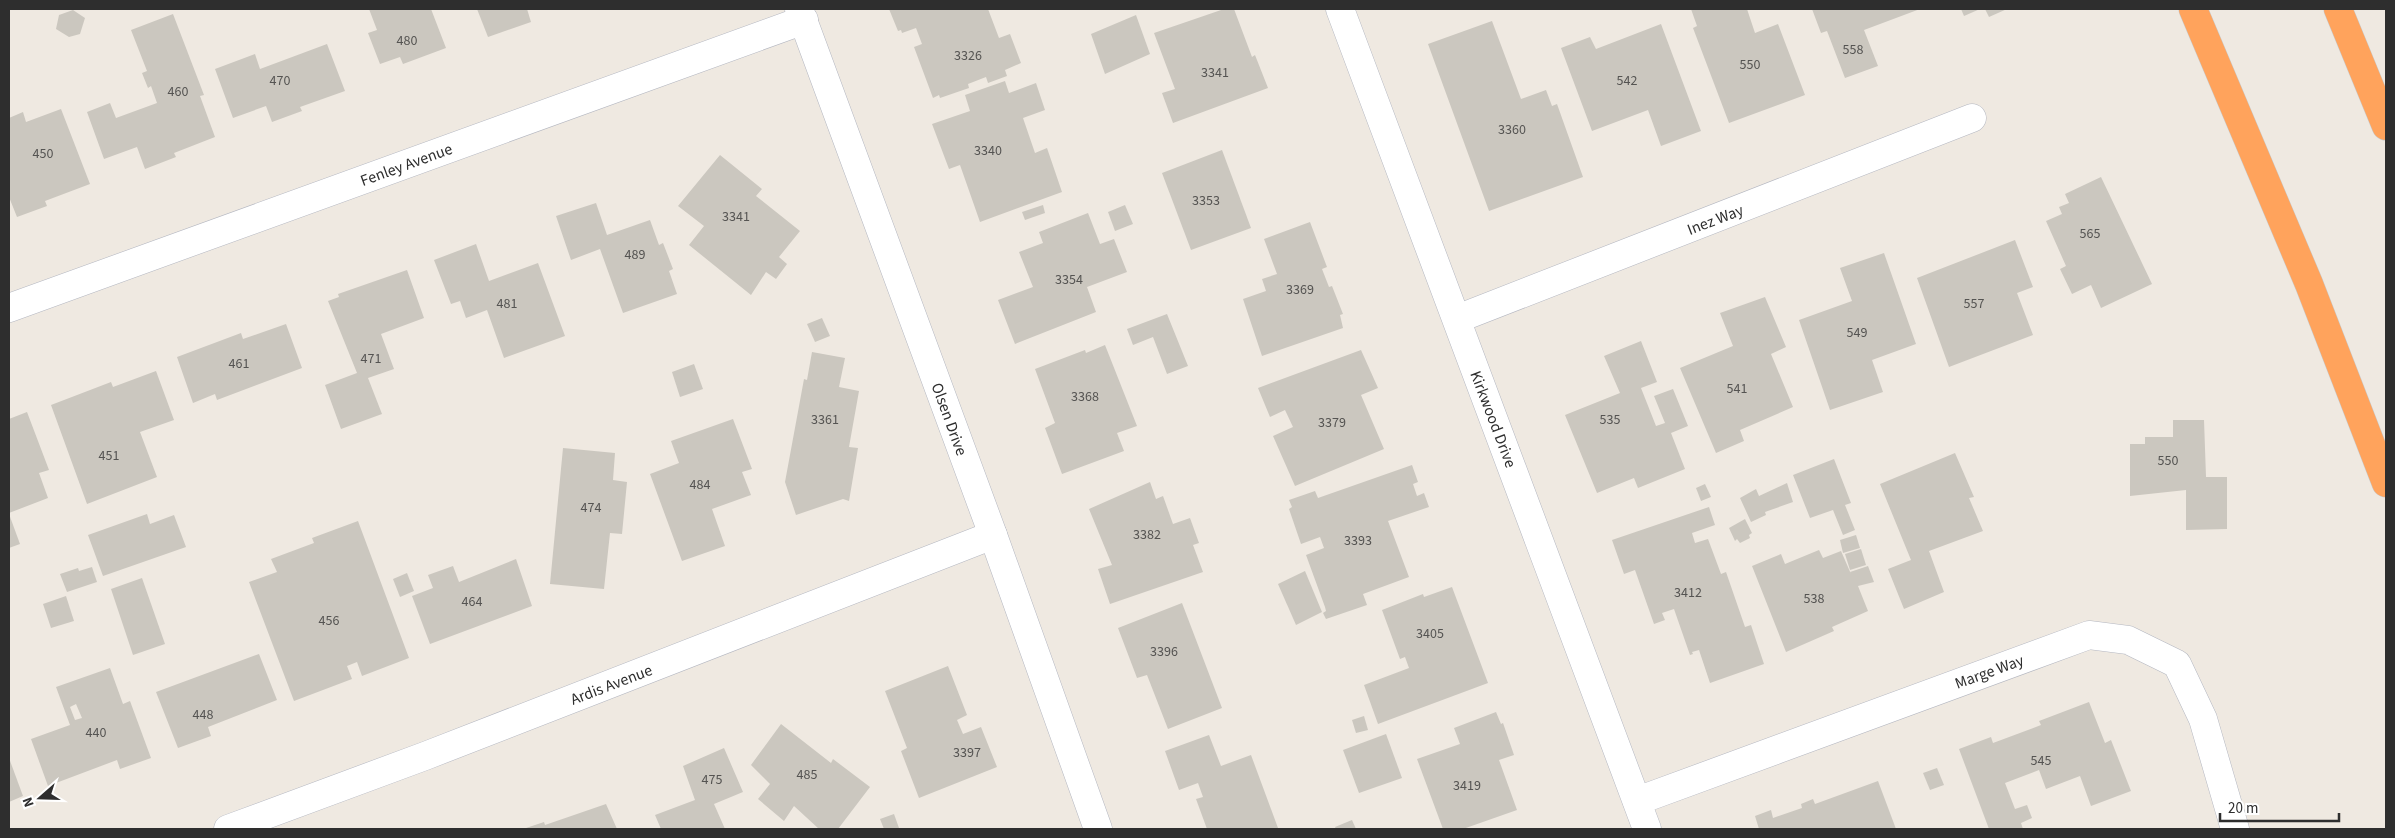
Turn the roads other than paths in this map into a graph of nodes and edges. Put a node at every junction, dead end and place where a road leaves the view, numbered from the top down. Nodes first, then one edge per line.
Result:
1 (1340, 9) edge
2 (2193, 9) edge
3 (2338, 9) edge
4 (802, 14) edge
5 (1972, 118) dead end
6 (2386, 126) edge
7 (9, 308) edge
8 (1457, 319) junction
9 (2386, 483) edge
10 (993, 535) junction
11 (1637, 801) junction
12 (263, 823) edge
13 (228, 829) edge
14 (1098, 829) edge
15 (1647, 829) edge
16 (2235, 829) edge

1 - 8 street, Kirkwood Drive
2 - 9 highway
3 - 6 highway
4 - 7 street, Fenley Avenue
4 - 10 street, Olsen Drive
5 - 8 street, Inez Way
8 - 11 street, Kirkwood Drive
10 - 12 street, Ardis Avenue
10 - 14 street, Olsen Drive
11 - 15 street, Kirkwood Drive
11 - 16 street, Marge Way
12 - 13 street, Ardis Avenue

